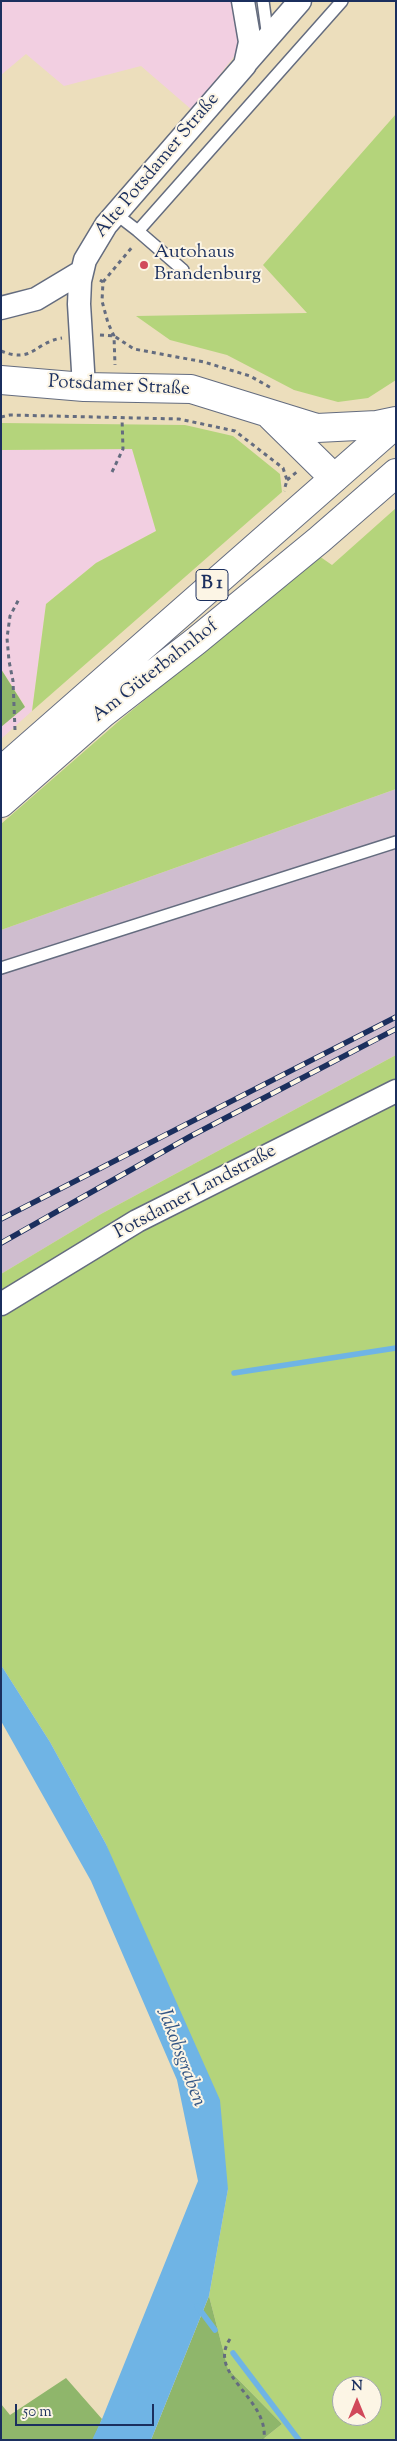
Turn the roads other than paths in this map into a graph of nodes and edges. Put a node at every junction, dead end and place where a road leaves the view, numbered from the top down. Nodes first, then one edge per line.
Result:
1 (243, 1) edge
2 (263, 1) edge
3 (300, 1) edge
4 (342, 1) edge
5 (268, 38) junction
6 (245, 65) junction
7 (116, 214) junction
8 (138, 231) junction
9 (183, 270) dead end
10 (81, 272) junction
11 (1, 308) edge
12 (1, 380) edge
13 (84, 387) junction
14 (265, 410) junction
15 (396, 423) edge
16 (396, 472) edge
17 (334, 478) junction
18 (358, 504) junction
19 (1, 770) edge
20 (1, 803) edge
21 (396, 842) edge
22 (1, 968) edge
23 (396, 1091) edge
24 (1, 1304) edge

1 - 6 street, Alte Potsdamer Straße
2 - 5 lane
3 - 5 street, Alte Potsdamer Straße
4 - 8 lane
5 - 6 street, Alte Potsdamer Straße
6 - 7 street, Alte Potsdamer Straße
7 - 8 lane
7 - 10 street, Alte Potsdamer Straße
8 - 9 lane
10 - 11 street
10 - 13 street, Alte Potsdamer Straße
12 - 13 main road, Potsdamer Straße
13 - 14 main road, Potsdamer Straße
14 - 15 main road
14 - 17 main road, Potsdamer Straße
15 - 17 main road, B 1
16 - 18 main road
17 - 18 main road, Potsdamer Straße
17 - 19 main road, Am Güterbahnhof / B 1
18 - 20 main road, Am Güterbahnhof
21 - 22 lane
23 - 24 street, Potsdamer Landstraße

